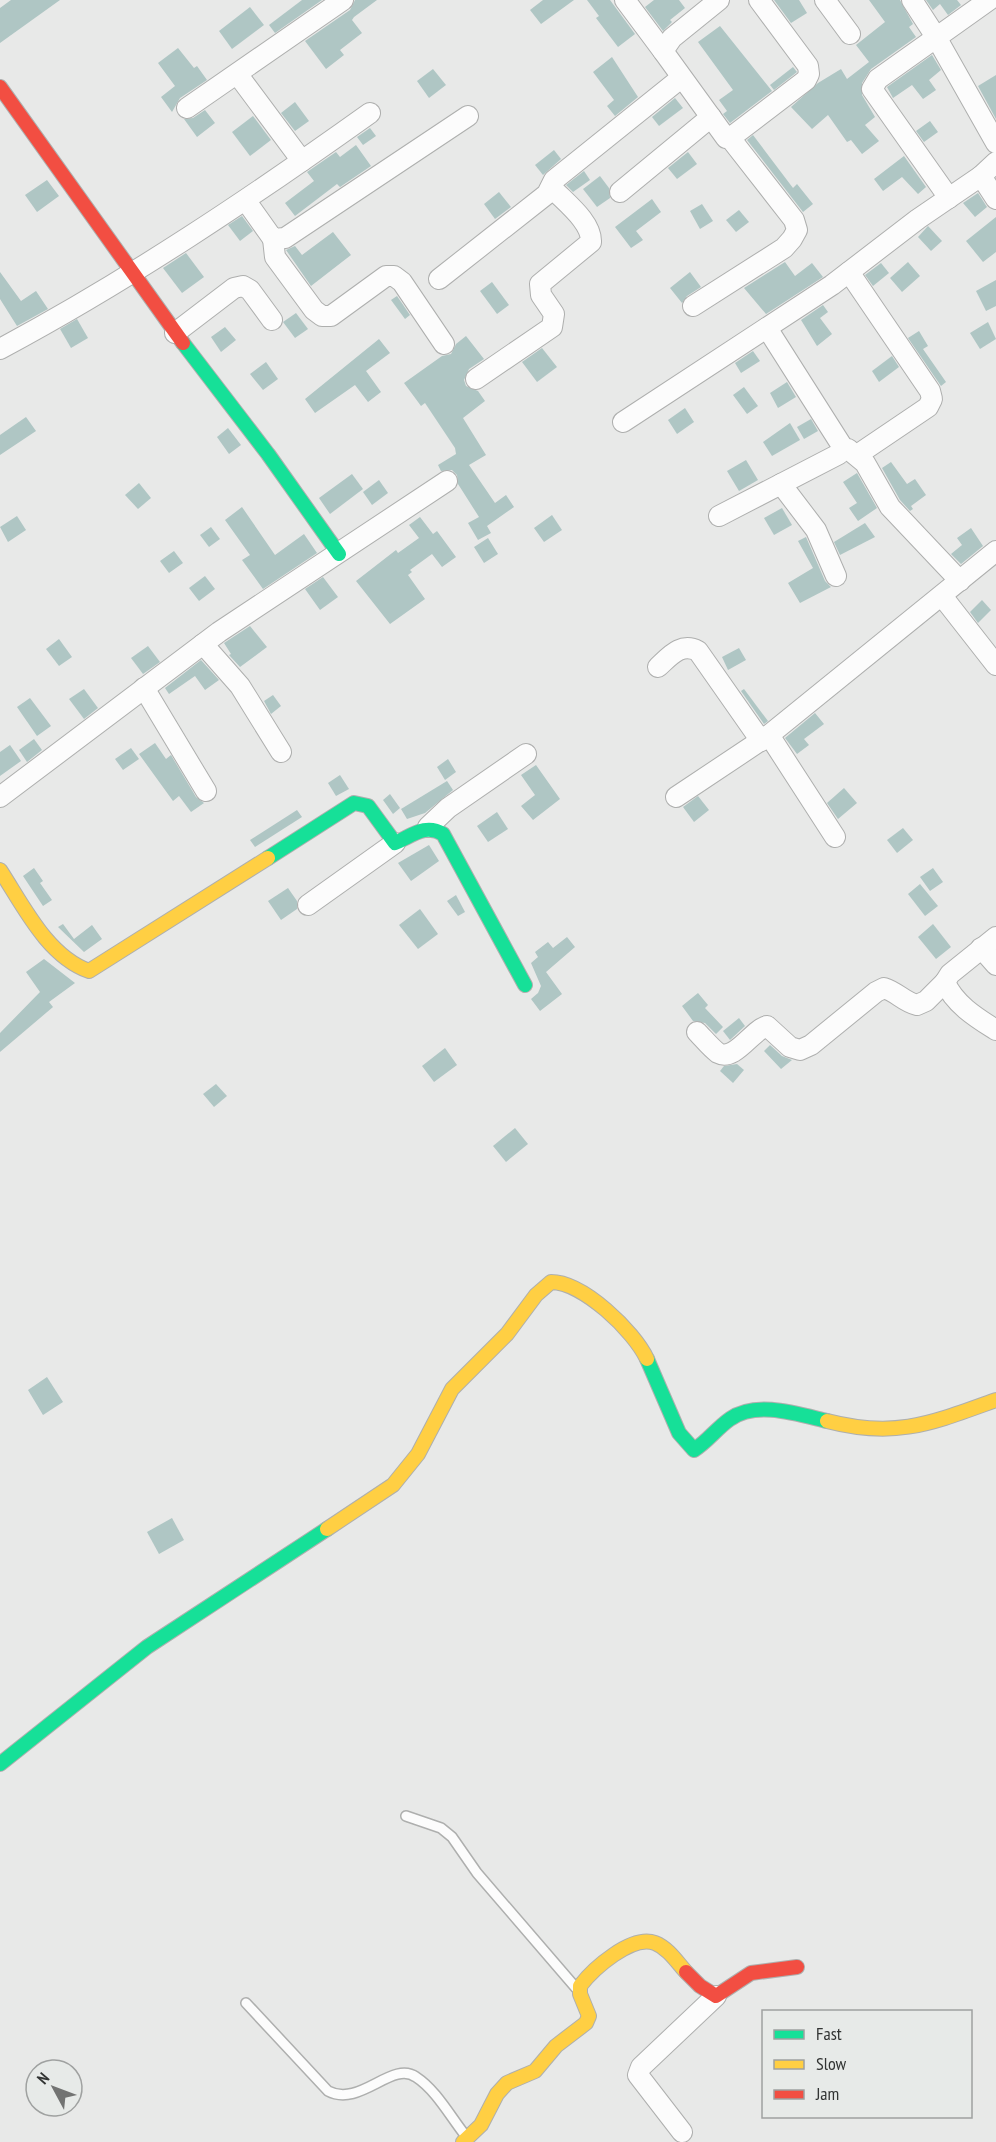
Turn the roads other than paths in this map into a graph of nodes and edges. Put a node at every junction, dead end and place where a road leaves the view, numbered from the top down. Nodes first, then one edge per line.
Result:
1 (343, 0) edge
2 (626, 0) edge
3 (719, 0) edge
4 (759, 0) edge
5 (825, 0) edge
6 (912, 0) edge
7 (989, 0) edge
8 (850, 34) dead end
9 (936, 37) junction
10 (663, 51) junction
11 (238, 75) junction
12 (681, 78) junction
13 (0, 87) edge
14 (187, 108) dead end
15 (370, 113) dead end
16 (468, 116) dead end
17 (989, 116) edge
18 (711, 117) junction
19 (730, 138) junction
20 (996, 143) edge
21 (302, 161) junction
22 (996, 162) edge
23 (981, 176) junction
24 (552, 188) junction
25 (620, 192) dead end
26 (949, 198) junction
27 (996, 199) edge
28 (246, 201) junction
29 (273, 239) junction
30 (132, 272) junction
31 (849, 272) junction
32 (438, 279) dead end
33 (693, 306) dead end
34 (272, 320) dead end
35 (767, 328) junction
36 (175, 333) junction
37 (444, 344) dead end
38 (0, 349) edge
39 (476, 380) dead end
40 (623, 422) dead end
41 (850, 451) junction
42 (447, 481) dead end
43 (781, 484) junction
44 (719, 516) dead end
45 (996, 551) edge
46 (339, 554) junction
47 (836, 576) dead end
48 (960, 581) junction
49 (942, 596) junction
50 (203, 644) junction
51 (996, 665) edge
52 (658, 667) dead end
53 (144, 688) junction
54 (765, 738) junction
55 (281, 752) dead end
56 (526, 754) dead end
57 (206, 791) dead end
58 (676, 796) dead end
59 (0, 797) edge
60 (428, 827) junction
61 (836, 837) dead end
62 (395, 843) junction
63 (0, 870) edge
64 (308, 905) dead end
65 (989, 942) edge
66 (996, 965) edge
67 (945, 982) junction
68 (525, 985) dead end
69 (996, 1030) edge
70 (697, 1032) dead end
71 (996, 1400) edge
72 (0, 1764) edge
73 (406, 1816) dead end
74 (797, 1967) dead end
75 (578, 1990) junction
76 (716, 1996) junction
77 (246, 2002) dead end
78 (682, 2132) dead end
79 (465, 2140) edge

1 - 11 street
2 - 10 street
3 - 10 street
4 - 19 street
5 - 8 street
6 - 9 street
7 - 9 street
9 - 17 street
9 - 26 street
10 - 12 street
11 - 14 street
11 - 21 street
12 - 18 street
12 - 24 street
13 - 30 street
15 - 21 street
16 - 29 street
17 - 20 street
18 - 19 street
18 - 25 street
19 - 33 street
21 - 28 street
22 - 23 street
23 - 26 street
23 - 27 street
24 - 32 street
24 - 39 street
26 - 31 street
28 - 29 street
28 - 30 street
29 - 37 street
30 - 36 street
30 - 38 street
31 - 35 street
31 - 41 street
34 - 36 street
35 - 40 street
35 - 41 street
36 - 46 street
41 - 43 street
41 - 48 street
42 - 46 street
43 - 44 street
43 - 47 street
45 - 48 street
46 - 50 street
48 - 49 street
49 - 51 street
49 - 54 street
50 - 53 street
50 - 55 street
52 - 54 street
53 - 57 street
53 - 59 street
54 - 58 street
54 - 61 street
56 - 60 street
60 - 62 street
60 - 68 street
62 - 63 street
62 - 64 street
65 - 66 street
65 - 67 street
67 - 69 street
67 - 70 street
71 - 72 street
73 - 75 lane
74 - 76 street
75 - 76 street
75 - 79 street
76 - 78 street
77 - 79 lane

